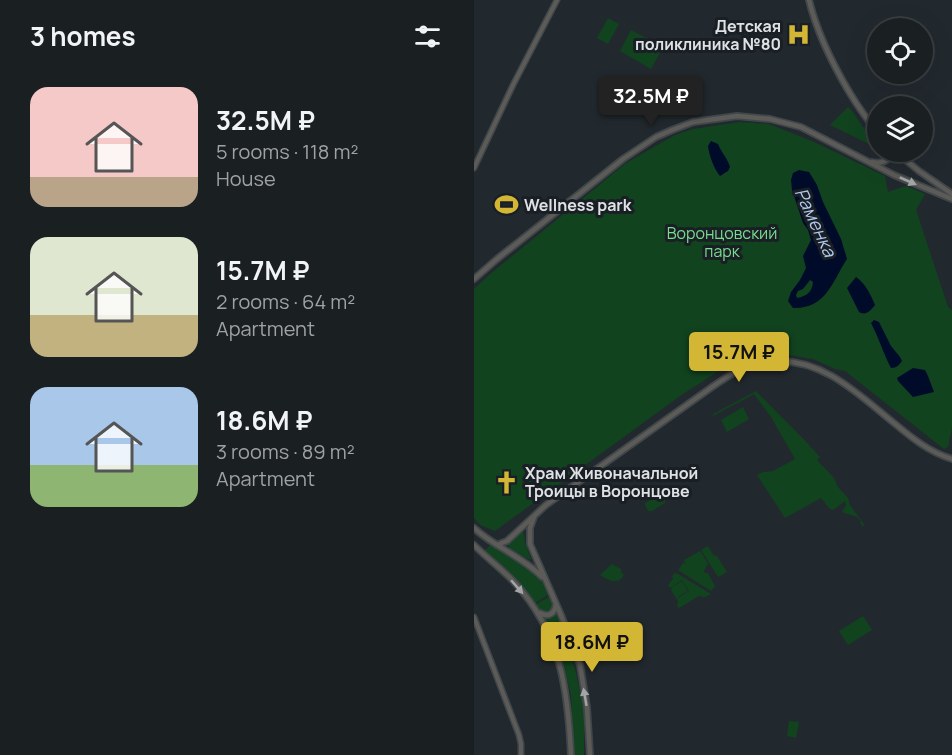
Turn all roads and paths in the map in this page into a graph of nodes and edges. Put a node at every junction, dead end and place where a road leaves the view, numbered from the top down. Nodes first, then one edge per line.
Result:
1 (557, 0) edge
2 (809, 0) edge
3 (867, 119) edge
4 (867, 160) edge
5 (871, 162) edge
6 (908, 162) edge
7 (474, 168) edge
8 (951, 198) edge
9 (474, 279) edge
10 (952, 459) edge
11 (535, 515) junction
12 (474, 528) edge
13 (515, 532) junction
14 (475, 537) edge
15 (484, 537) junction
16 (530, 544) junction
17 (474, 545) edge
18 (497, 545) junction
19 (544, 579) junction
20 (556, 604) junction
21 (536, 609) junction
22 (474, 617) edge
23 (521, 755) edge
24 (571, 755) edge
25 (590, 755) edge

1 - 7 street
2 - 3 street
4 - 9 street
5 -> 8 street
6 - 8 street
10 - 11 street
11 - 13 street
11 - 16 street
12 - 15 street
13 - 16 street
13 - 18 street
14 - 15 street
15 - 18 street
16 - 19 street
17 -> 21 street
18 - 19 street
19 - 20 street
20 - 21 street
25 -> 20 street
21 - 24 street
22 - 23 street

